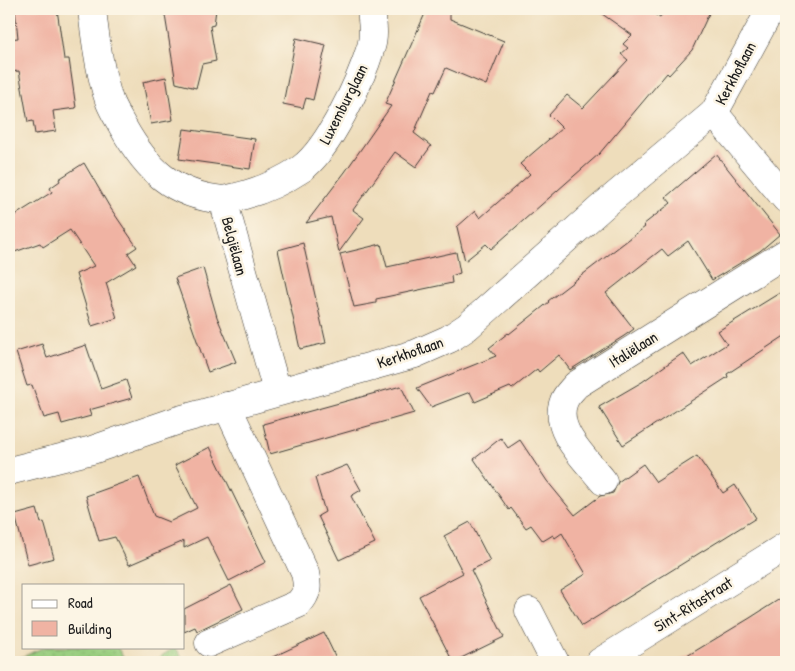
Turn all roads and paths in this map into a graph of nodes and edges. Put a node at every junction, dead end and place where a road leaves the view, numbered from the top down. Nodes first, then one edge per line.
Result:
1 (92, 9) edge
2 (371, 9) edge
3 (771, 9) edge
4 (714, 113) junction
5 (786, 199) edge
6 (223, 200) junction
7 (786, 252) edge
8 (277, 391) junction
9 (227, 406) junction
10 (9, 471) edge
11 (603, 480) dead end
12 (786, 546) edge
13 (529, 611) dead end
14 (208, 643) dead end
15 (556, 662) edge
16 (600, 662) edge

1 - 6 street, Belgiëlaan
2 - 6 street, Luxemburglaan
3 - 4 street, Kerkhoflaan
4 - 5 street
4 - 8 street, Kerkhoflaan
6 - 8 street, Belgiëlaan
7 - 11 street, Italiëlaan
8 - 9 street, Kerkhoflaan
9 - 10 street, Kerkhoflaan
9 - 14 street
12 - 16 street, Sint-Ritastraat
13 - 15 street

